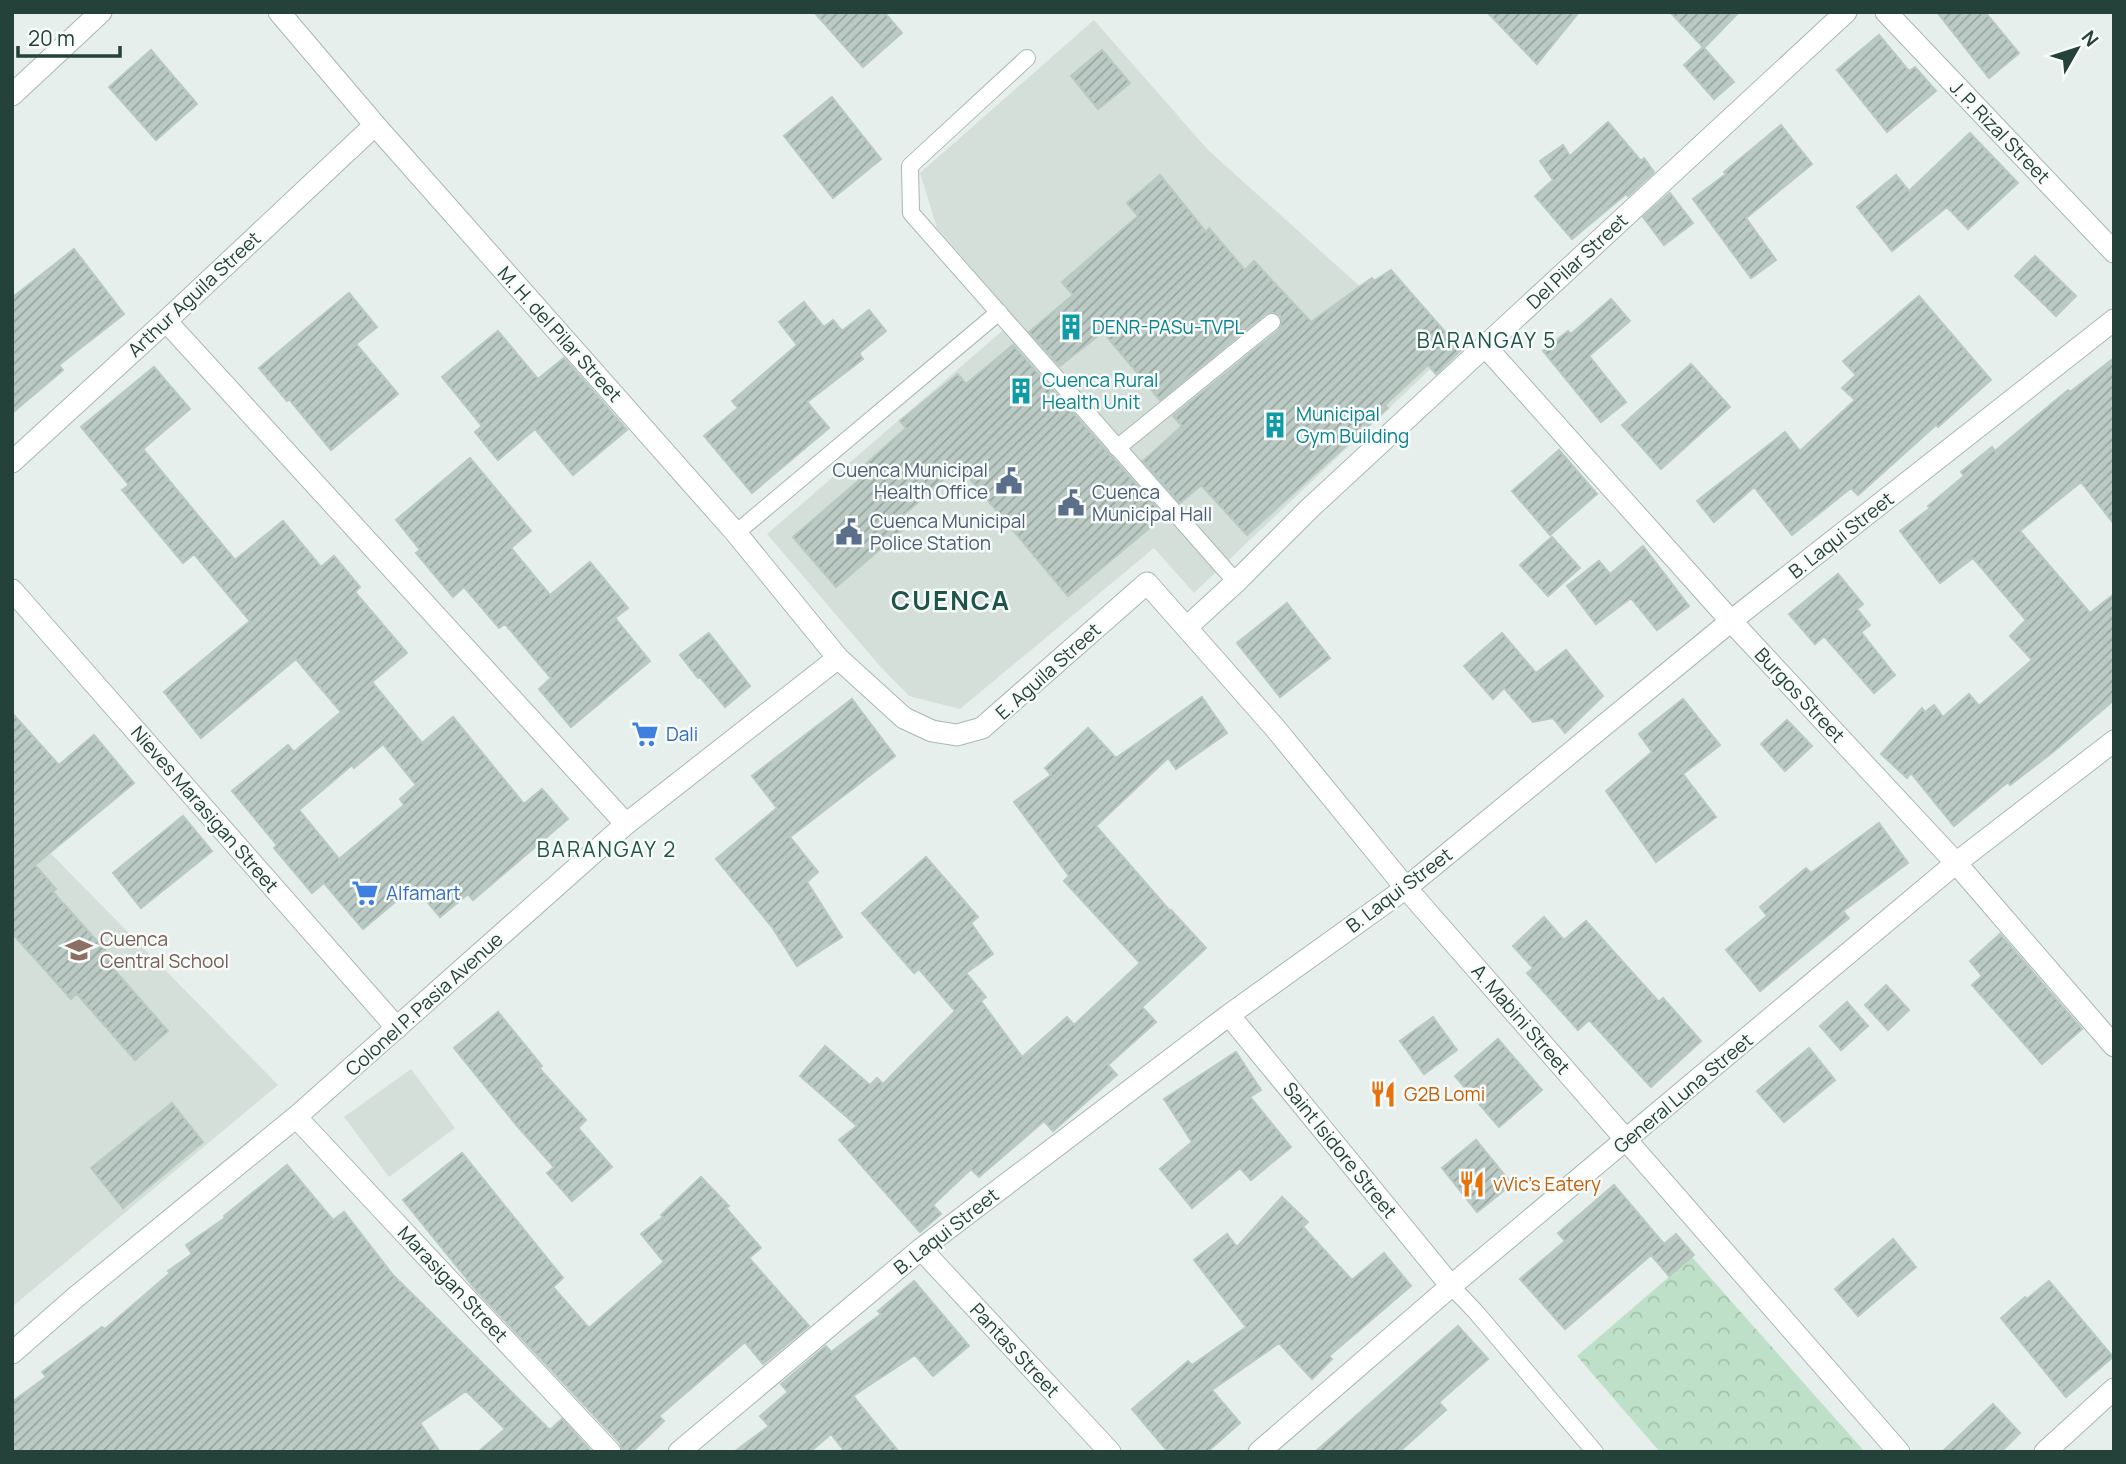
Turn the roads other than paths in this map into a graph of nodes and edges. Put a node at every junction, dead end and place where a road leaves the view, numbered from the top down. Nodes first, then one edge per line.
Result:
1 (101, 12) edge
2 (279, 12) edge
3 (1846, 12) edge
4 (1886, 12) edge
5 (1027, 58) dead end
6 (12, 95) edge
7 (374, 125) junction
8 (2114, 252) edge
9 (999, 312) junction
10 (2114, 320) edge
11 (166, 321) junction
12 (1272, 322) dead end
13 (1485, 346) junction
14 (1117, 447) junction
15 (12, 462) edge
16 (736, 533) junction
17 (1236, 582) junction
18 (1147, 583) joint
19 (12, 590) edge
20 (1731, 621) junction
21 (1187, 627) junction
22 (838, 658) junction
23 (2114, 741) edge
24 (626, 824) junction
25 (1956, 863) junction
26 (1406, 888) junction
27 (1229, 1014) junction
28 (397, 1028) junction
29 (2114, 1046) edge
30 (296, 1117) junction
31 (1626, 1141) junction
32 (921, 1249) junction
33 (1451, 1286) junction
34 (12, 1353) edge
35 (2114, 1389) edge
36 (610, 1452) edge
37 (679, 1452) edge
38 (1110, 1452) edge
39 (1259, 1452) edge
40 (1595, 1452) edge
41 (1899, 1452) edge
42 (2045, 1452) edge

1 - 6 street
2 - 7 street, M. H. del Pilar Street
3 - 13 street, Del Pilar Street
4 - 8 street, J. P. Rizal Street
5 - 9 lane
7 - 11 street, Arthur Aguila Street
7 - 16 street, M. H. del Pilar Street
9 - 14 lane
9 - 16 lane
10 - 20 street, B. Laqui Street
11 - 15 street, Arthur Aguila Street
11 - 24 street
12 - 14 lane
13 - 17 street, Del Pilar Street
13 - 20 street, Burgos Street
14 - 17 lane
16 - 22 street, M. H. del Pilar Street
17 - 21 street, Del Pilar Street
18 - 21 street, A. Mabini Street
18 - 22 street, E. Aguila Street
19 - 28 street, Nieves Marasigan Street
20 - 25 street, Burgos Street
20 - 26 street, B. Laqui Street
21 - 26 street, A. Mabini Street
22 - 24 street, Colonel P. Pasia Avenue
23 - 25 street, General Luna Street
24 - 28 street, Colonel P. Pasia Avenue
25 - 29 street, Burgos Street
25 - 31 street, General Luna Street
26 - 27 street, B. Laqui Street
26 - 31 street, A. Mabini Street
27 - 32 street, B. Laqui Street
27 - 33 street, Saint Isidore Street
28 - 30 street, Colonel P. Pasia Avenue
30 - 34 street, Colonel P. Pasia Avenue
30 - 36 street, Marasigan Street
31 - 33 street, General Luna Street
31 - 41 street, A. Mabini Street
32 - 37 street, B. Laqui Street
32 - 38 street, Pantas Street
33 - 39 street, General Luna Street
33 - 40 lane
35 - 42 street

